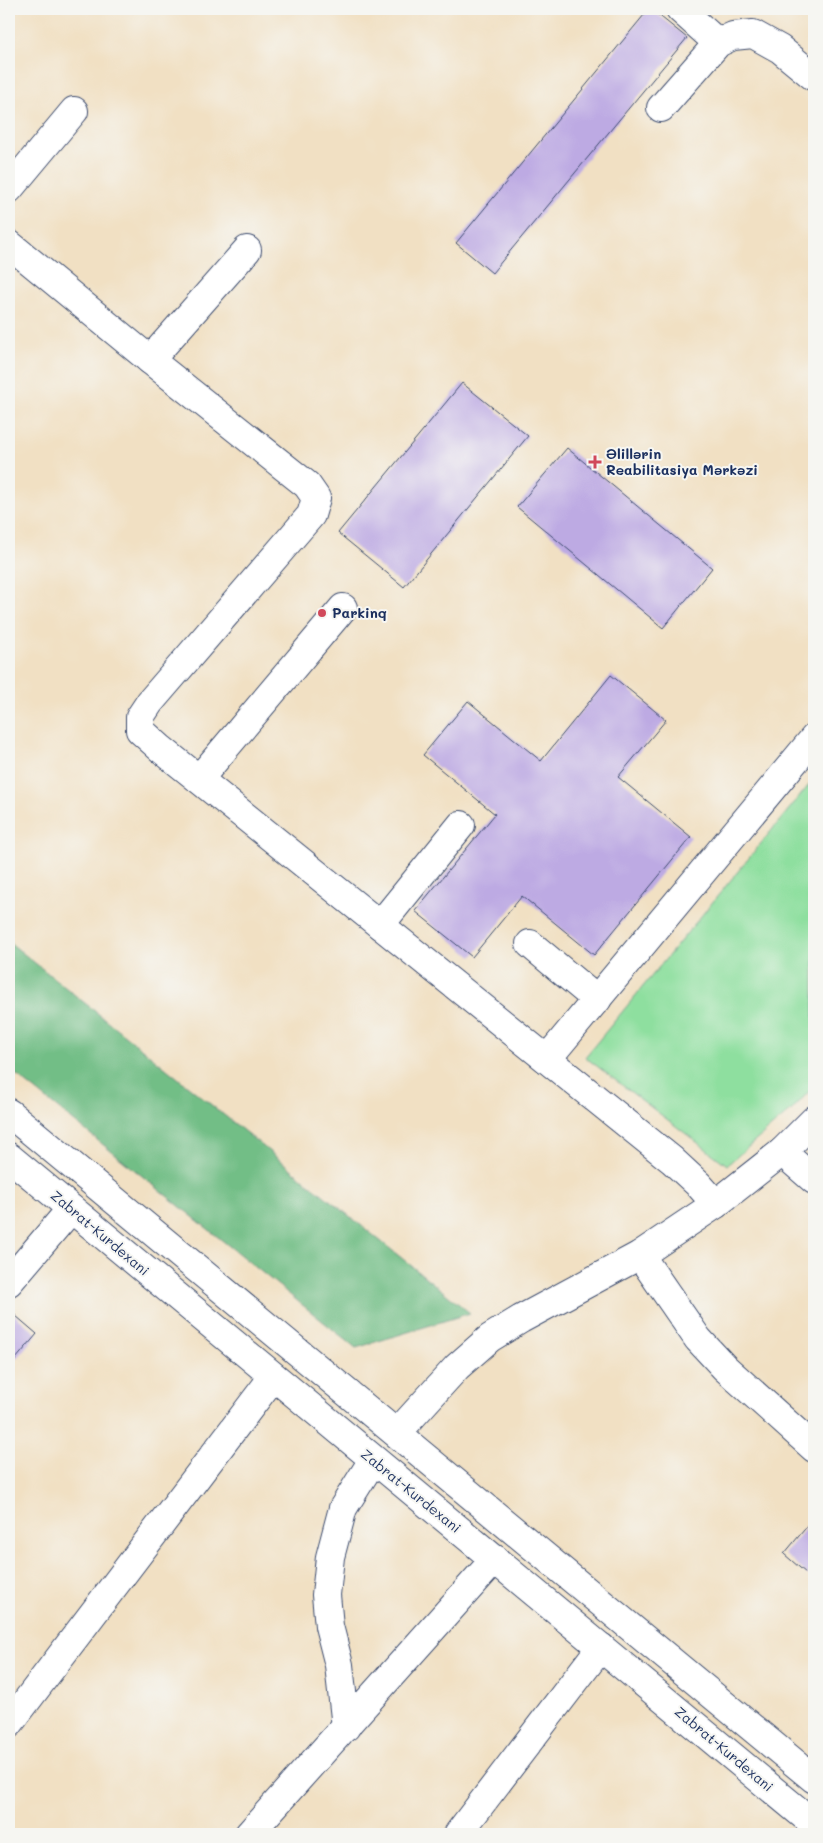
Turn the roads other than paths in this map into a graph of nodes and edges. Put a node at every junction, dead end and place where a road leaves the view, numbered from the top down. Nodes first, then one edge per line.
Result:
1 (680, 9) edge
2 (718, 43) junction
3 (814, 76) edge
4 (661, 108) dead end
5 (74, 112) dead end
6 (9, 189) edge
7 (9, 244) edge
8 (247, 250) dead end
9 (150, 360) junction
10 (343, 608) dead end
11 (814, 738) edge
12 (198, 779) junction
13 (461, 824) dead end
14 (380, 925) junction
15 (530, 944) dead end
16 (597, 1000) junction
17 (547, 1059) junction
18 (9, 1113) edge
19 (814, 1120) edge
20 (782, 1152) junction
21 (12, 1166) edge
22 (814, 1180) edge
23 (716, 1204) junction
24 (71, 1209) junction
25 (640, 1255) junction
26 (9, 1282) edge
27 (273, 1377) junction
28 (397, 1433) junction
29 (814, 1448) edge
30 (374, 1460) junction
31 (495, 1559) junction
32 (600, 1646) junction
33 (9, 1724) edge
34 (346, 1727) junction
35 (814, 1779) edge
36 (814, 1824) edge
37 (249, 1834) edge
38 (458, 1834) edge

1 - 2 main road
2 - 3 main road
2 - 4 main road
5 - 6 main road
7 - 9 main road
8 - 9 main road
9 - 12 main road
10 - 12 main road
11 - 16 main road
12 - 14 main road
13 - 14 main road
14 - 17 main road
15 - 16 main road
16 - 17 main road
17 - 23 main road
18 - 28 main road
19 - 20 main road
20 - 22 main road
20 - 23 main road
21 - 24 main road, Zabrat-Kurdexani
23 - 25 main road
24 - 26 main road
24 - 27 main road, Zabrat-Kurdexani
25 - 28 main road
25 - 29 main road
27 - 30 main road, Zabrat-Kurdexani
27 - 33 main road
28 - 30 main road
28 - 35 main road
30 - 31 main road, Zabrat-Kurdexani
30 - 34 main road
31 - 32 main road, Zabrat-Kurdexani
31 - 34 main road
32 - 36 main road, Zabrat-Kurdexani
32 - 38 main road
34 - 37 main road

